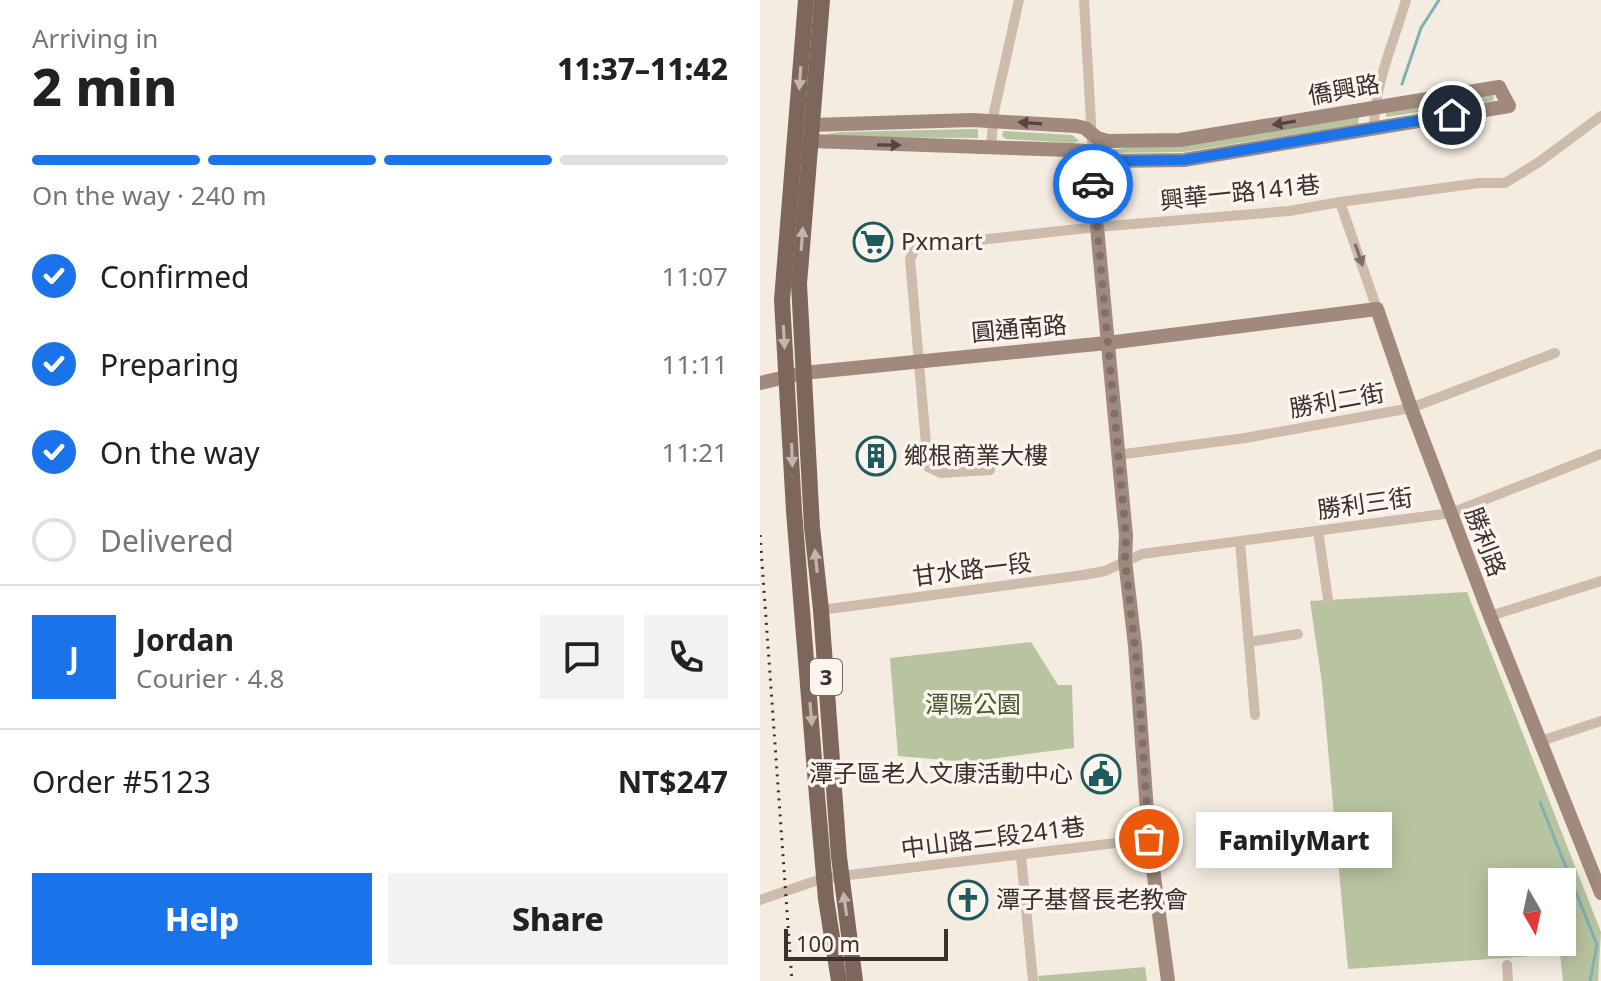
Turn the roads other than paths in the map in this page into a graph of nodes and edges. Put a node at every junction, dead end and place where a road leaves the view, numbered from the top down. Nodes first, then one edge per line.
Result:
1 (806, 0) edge
2 (822, 0) edge
3 (1019, 0) edge
4 (1084, 0) edge
5 (1406, 0) edge
6 (1374, 108) junction
7 (1601, 116) edge
8 (993, 121) junction
9 (1374, 129) junction
10 (811, 133) junction
11 (1091, 134) junction
12 (991, 147) junction
13 (1092, 154) junction
14 (1340, 202) junction
15 (1097, 227) junction
16 (1377, 309) junction
17 (1107, 343) junction
18 (1555, 353) dead end
19 (917, 360) junction
20 (803, 373) junction
21 (786, 377) junction
22 (760, 383) edge
23 (1411, 408) junction
24 (1601, 454) edge
25 (1117, 455) junction
26 (990, 470) dead end
27 (1451, 513) junction
28 (1318, 531) junction
29 (1240, 542) junction
30 (1125, 560) junction
31 (1601, 581) edge
32 (1328, 599) dead end
33 (821, 610) junction
34 (1490, 616) junction
35 (1298, 634) dead end
36 (1249, 642) junction
37 (1255, 715) dead end
38 (1601, 721) edge
39 (1538, 742) junction
40 (1149, 839) junction
41 (1021, 856) junction
42 (841, 876) junction
43 (824, 878) junction
44 (1601, 893) edge
45 (760, 900) edge
46 (1507, 965) dead end
47 (839, 981) edge
48 (855, 981) edge
49 (1033, 981) edge
50 (1168, 981) edge
51 (1508, 981) edge

1 -> 21 main road, 3
2 - 10 main road, 3
3 - 8 street
4 - 11 street
5 - 6 street
6 - 9 street
6 - 9 street, 僑興路
6 -> 11 street, 僑興路
7 - 14 street, 興華一路141巷
8 - 10 street, 僑興路
11 -> 8 street, 僑興路
8 - 12 street
9 - 13 street, 僑興路
10 -> 12 street, 僑興路
20 -> 10 main road, 3
11 - 13 street
12 - 13 street, 僑興路
13 - 15 street
14 - 15 street, 興華一路141巷
14 -> 16 street, 勝利路
15 - 17 street
15 - 19 street, 興華一路141巷
16 - 17 street, 圓通南路
16 - 23 street, 勝利路
17 - 19 street, 圓通南路
17 - 25 street
18 - 23 street, 勝利二街
19 - 20 street, 圓通南路
19 - 26 street
20 - 21 street, 圓通南路
33 -> 20 main road, 3
21 - 22 street, 圓通南路
21 -> 43 main road, 3
23 - 25 street, 勝利二街
23 - 27 street, 勝利路
24 - 27 street, 勝利三街
25 - 30 street
27 - 28 street, 勝利三街
27 - 34 street, 勝利路
28 - 29 street, 勝利三街
28 - 32 street
29 - 30 street, 勝利三街
29 - 36 street
30 - 33 street, 甘水路一段
30 - 40 street
31 - 34 street
33 - 42 main road, 3
34 - 39 street, 勝利路
35 - 36 street
36 - 37 street
38 - 39 street
39 - 44 street, 勝利路
40 - 41 street, 中山路二段241巷
40 - 50 street
41 - 42 street, 中山路二段241巷
41 - 49 street
42 - 43 street, 中山路二段241巷
48 -> 42 main road, 3
43 - 45 street, 中山路二段241巷
43 - 47 main road, 3
46 - 51 street

